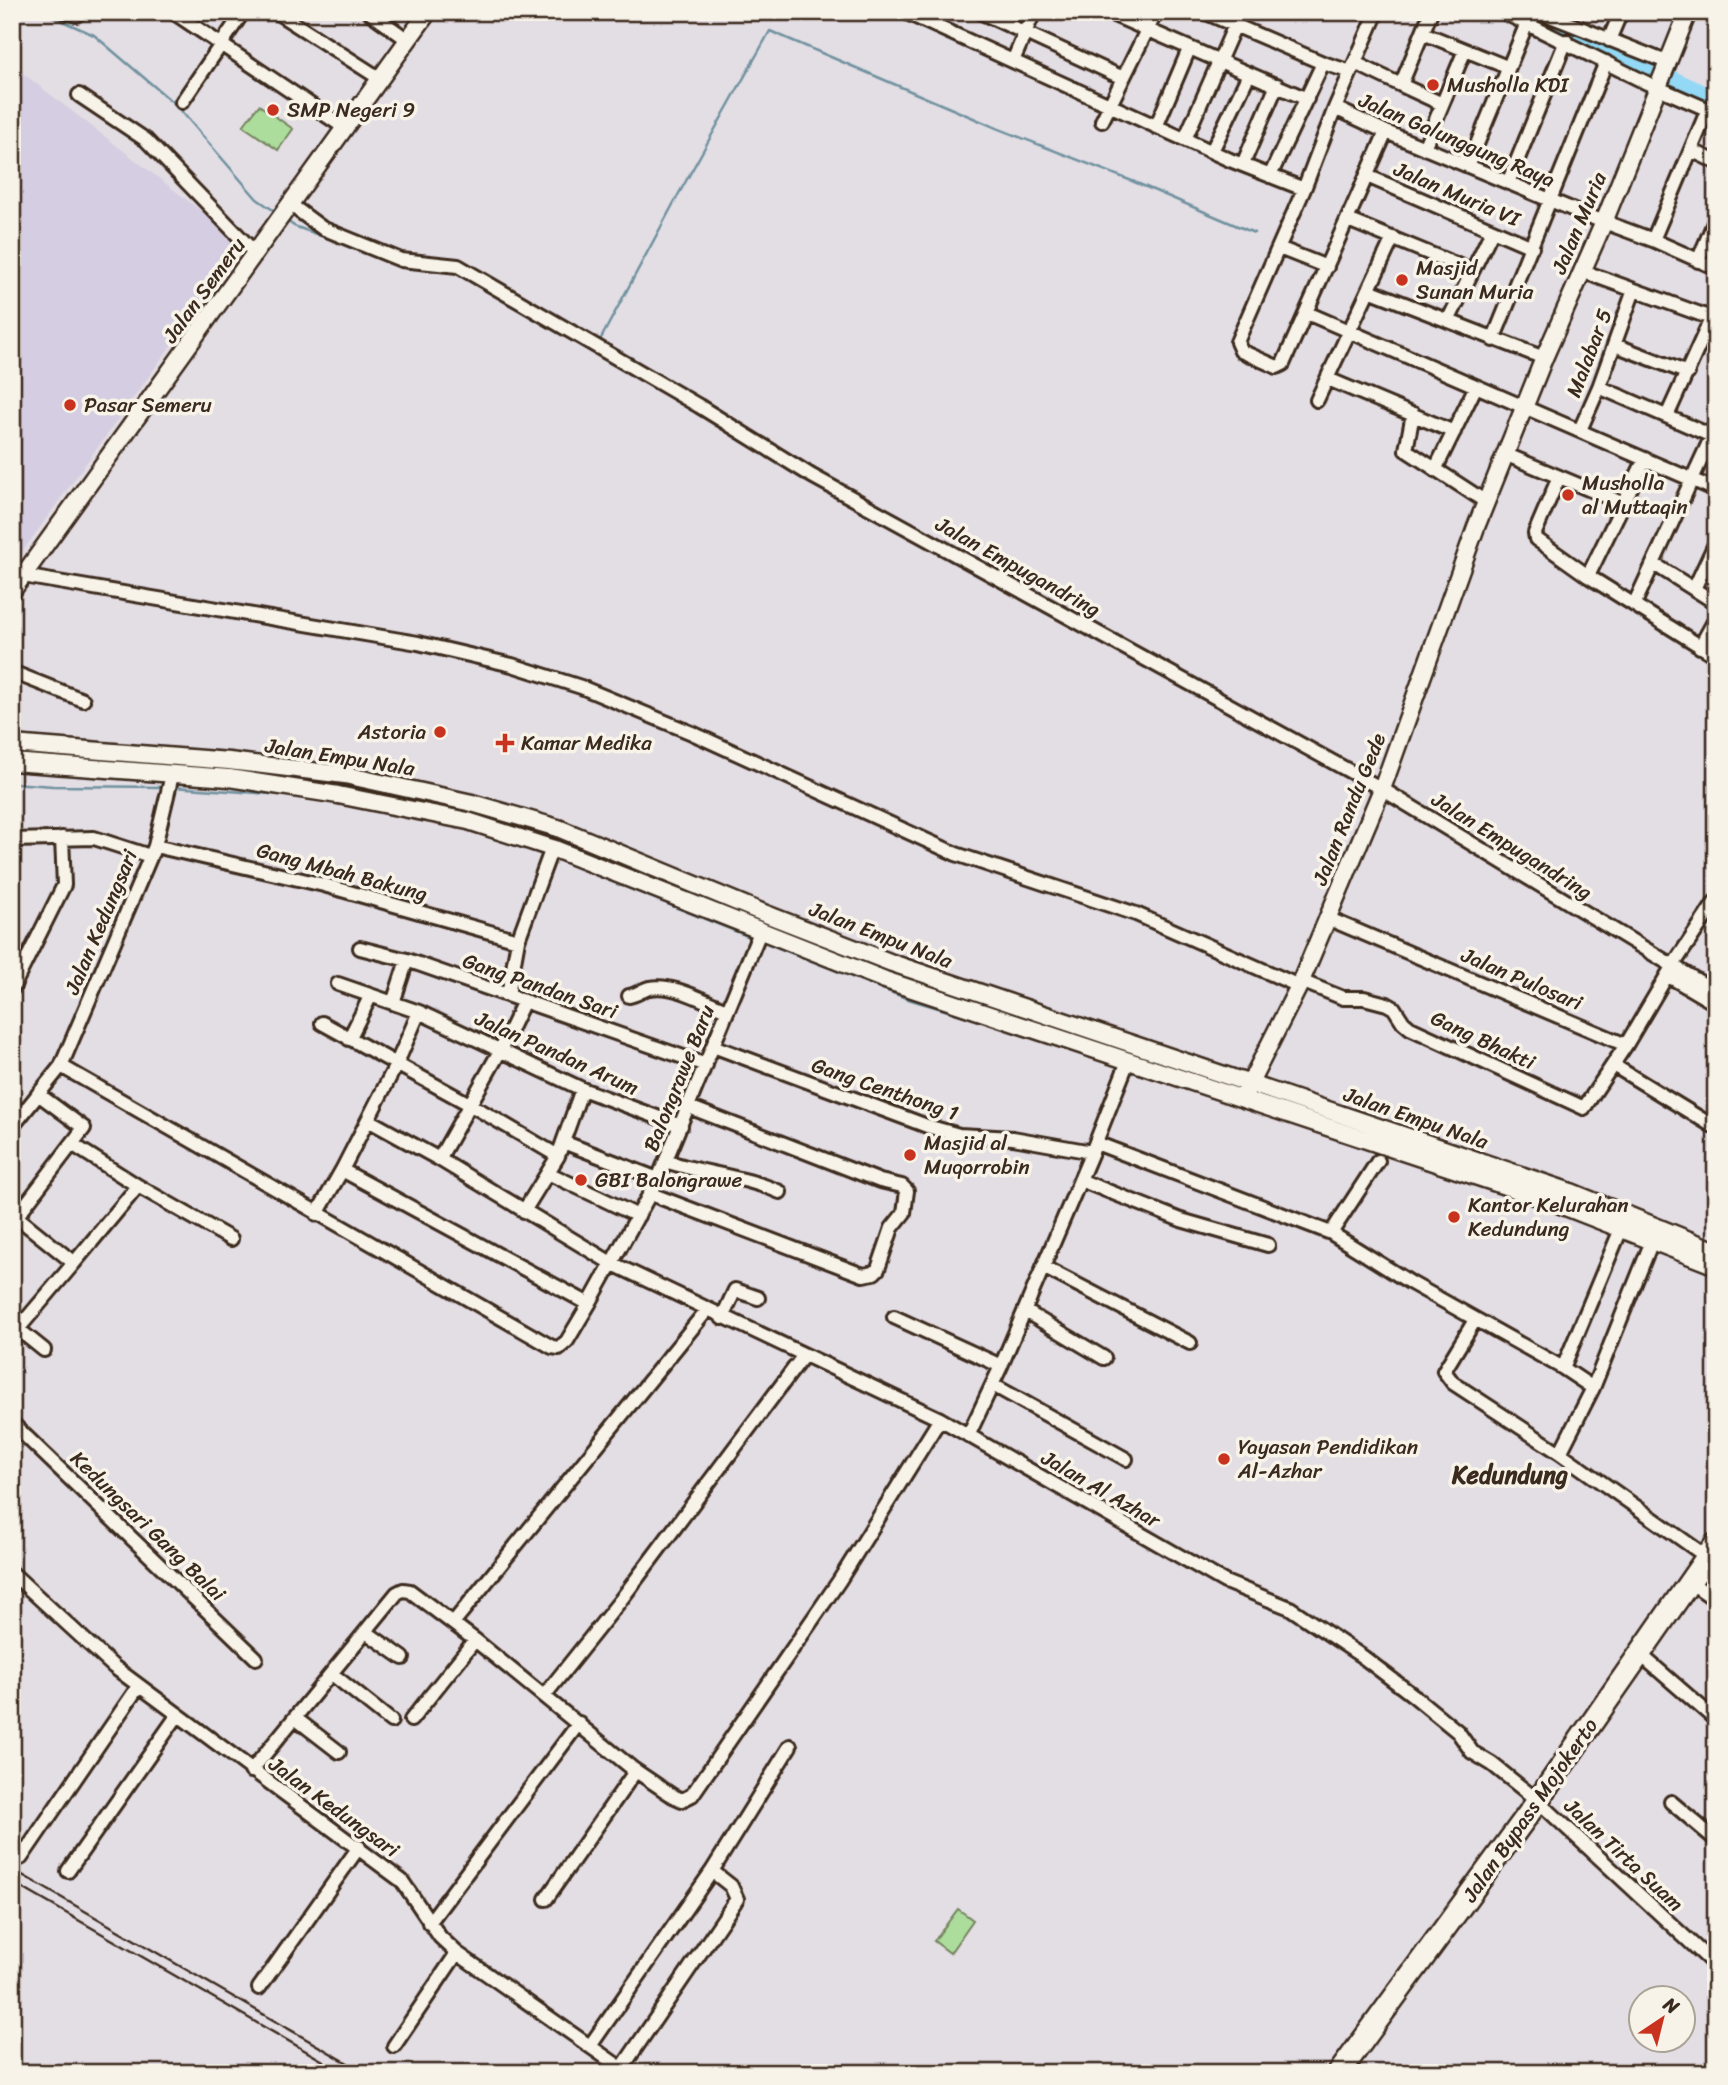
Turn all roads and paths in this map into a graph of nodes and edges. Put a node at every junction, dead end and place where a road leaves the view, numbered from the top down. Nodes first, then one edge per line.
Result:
1 (173, 12) edge
2 (243, 12) edge
3 (276, 12) edge
4 (369, 12) edge
5 (428, 12) edge
6 (905, 12) edge
7 (980, 12) edge
8 (1034, 12) edge
9 (1107, 12) edge
10 (1156, 12) edge
11 (1204, 12) edge
12 (1377, 12) edge
13 (1431, 12) edge
14 (1503, 12) edge
15 (1540, 12) edge
16 (1621, 12) edge
17 (1688, 12) edge
18 (1527, 23) junction
19 (1235, 26) junction
20 (1147, 29) junction
21 (1025, 33) junction
22 (1423, 33) junction
23 (408, 40) junction
24 (1609, 40) junction
25 (1566, 41) junction
26 (220, 46) junction
27 (1189, 49) junction
28 (1465, 50) junction
29 (1013, 61) junction
30 (1219, 62) junction
31 (1606, 62) junction
32 (1323, 63) junction
33 (1507, 67) junction
34 (1353, 68) junction
35 (1249, 74) junction
36 (1663, 75) junction
37 (379, 78) junction
38 (1123, 78) junction
39 (1277, 85) junction
40 (1401, 85) junction
41 (79, 95) dead end
42 (1307, 99) junction
43 (182, 102) dead end
44 (1110, 104) junction
45 (1442, 104) junction
46 (1335, 108) junction
47 (1712, 111) edge
48 (1102, 121) dead end
49 (1156, 127) junction
50 (345, 128) junction
51 (1386, 132) junction
52 (1185, 139) junction
53 (1424, 148) junction
54 (1691, 150) junction
55 (1212, 151) junction
56 (1716, 162) edge
57 (1242, 164) junction
58 (1468, 166) junction
59 (1270, 176) junction
60 (1367, 176) junction
61 (1508, 183) junction
62 (1304, 189) junction
63 (1551, 201) junction
64 (287, 210) junction
65 (1716, 218) edge
66 (1348, 220) junction
67 (1604, 222) junction
68 (1492, 231) junction
69 (1392, 238) junction
70 (1653, 240) junction
71 (1532, 247) junction
72 (1279, 248) junction
73 (256, 254) junction
74 (1698, 261) junction
75 (1327, 267) junction
76 (1716, 268) edge
77 (1472, 271) junction
78 (1582, 271) junction
79 (1369, 290) junction
80 (1634, 290) junction
81 (1307, 313) junction
82 (1714, 313) edge
83 (1448, 321) junction
84 (1350, 331) junction
85 (1493, 340) junction
86 (1615, 345) junction
87 (1544, 358) junction
88 (1688, 373) junction
89 (1328, 379) junction
90 (1476, 386) junction
91 (1599, 387) junction
92 (1317, 400) dead end
93 (1526, 407) junction
94 (1413, 414) junction
95 (1667, 416) junction
96 (1580, 430) junction
97 (1714, 431) edge
98 (1454, 432) junction
99 (1507, 455) junction
100 (1645, 459) junction
101 (1435, 470) junction
102 (1559, 477) junction
103 (1693, 480) junction
104 (1716, 490) edge
105 (1486, 502) junction
106 (1624, 504) junction
107 (1476, 527) joint
108 (1716, 543) edge
109 (1654, 564) junction
110 (23, 576) junction
111 (1588, 576) junction
112 (13, 589) edge
113 (1694, 589) junction
114 (1716, 603) edge
115 (1634, 606) junction
116 (1716, 618) edge
117 (1700, 647) junction
118 (1716, 656) edge
119 (12, 673) edge
120 (83, 700) dead end
121 (12, 744) edge
122 (229, 761) junction
123 (14, 767) edge
124 (229, 778) junction
125 (171, 783) junction
126 (1380, 794) junction
127 (62, 838) junction
128 (12, 840) edge
129 (152, 851) junction
130 (551, 854) junction
131 (1716, 901) edge
132 (1327, 918) junction
133 (758, 937) junction
134 (518, 940) junction
135 (360, 948) dead end
136 (407, 960) junction
137 (1669, 971) junction
138 (338, 984) dead end
139 (1300, 984) junction
140 (12, 989) edge
141 (1716, 992) edge
142 (508, 995) junction
143 (629, 996) dead end
144 (370, 997) junction
145 (524, 1001) junction
146 (393, 1003) junction
147 (1716, 1004) edge
148 (727, 1010) junction
149 (419, 1012) junction
150 (322, 1023) dead end
151 (349, 1039) junction
152 (1626, 1045) junction
153 (713, 1046) junction
154 (500, 1051) junction
155 (397, 1063) junction
156 (706, 1065) junction
157 (1614, 1065) junction
158 (61, 1066) junction
159 (1126, 1066) junction
160 (1250, 1083) junction
161 (582, 1089) junction
162 (38, 1094) junction
163 (1242, 1100) junction
164 (471, 1105) junction
165 (689, 1107) junction
166 (368, 1120) junction
167 (681, 1126) junction
168 (12, 1127) edge
169 (1716, 1129) edge
170 (563, 1142) junction
171 (72, 1144) junction
172 (1094, 1148) junction
173 (558, 1156) junction
174 (439, 1159) junction
175 (666, 1161) junction
176 (1378, 1161) dead end
177 (342, 1170) junction
178 (548, 1173) junction
179 (658, 1179) junction
180 (1080, 1180) junction
181 (138, 1186) junction
182 (780, 1192) dead end
183 (651, 1194) junction
184 (1552, 1194) junction
185 (1577, 1203) junction
186 (524, 1212) junction
187 (15, 1214) edge
188 (317, 1214) junction
189 (638, 1216) junction
190 (1331, 1233) junction
191 (1619, 1236) junction
192 (231, 1239) dead end
193 (1268, 1245) dead end
194 (1650, 1247) junction
195 (1716, 1251) edge
196 (74, 1263) junction
197 (611, 1264) junction
198 (1716, 1266) edge
199 (1043, 1267) junction
200 (758, 1298) dead end
201 (589, 1304) junction
202 (707, 1310) junction
203 (1025, 1311) junction
204 (894, 1317) dead end
205 (722, 1318) junction
206 (1475, 1320) junction
207 (15, 1327) edge
208 (1190, 1343) dead end
209 (44, 1350) dead end
210 (804, 1355) junction
211 (1104, 1358) dead end
212 (1001, 1366) junction
213 (1563, 1368) junction
214 (993, 1385) junction
215 (1594, 1388) junction
216 (940, 1419) junction
217 (12, 1423) edge
218 (969, 1434) junction
219 (1559, 1453) junction
220 (1126, 1459) dead end
221 (1711, 1550) edge
222 (12, 1573) edge
223 (1690, 1582) junction
224 (1716, 1600) edge
225 (453, 1623) junction
226 (366, 1632) junction
227 (475, 1640) junction
228 (1640, 1654) junction
229 (256, 1658) dead end
230 (403, 1658) dead end
231 (332, 1674) junction
232 (138, 1687) junction
233 (544, 1696) junction
234 (177, 1716) junction
235 (295, 1718) junction
236 (411, 1720) dead end
237 (1716, 1720) edge
238 (391, 1721) dead end
239 (579, 1723) junction
240 (790, 1746) dead end
241 (339, 1752) dead end
242 (633, 1769) junction
243 (251, 1771) junction
244 (1538, 1801) junction
245 (1671, 1802) dead end
246 (1716, 1840) edge
247 (359, 1847) junction
248 (21, 1858) dead end
249 (68, 1871) dead end
250 (712, 1871) junction
251 (546, 1899) dead end
252 (429, 1923) junction
253 (457, 1953) junction
254 (1716, 1966) edge
255 (259, 1988) dead end
256 (394, 2046) dead end
257 (590, 2046) junction
258 (625, 2071) edge
259 (1339, 2073) edge

1 - 26 street
2 - 26 street
3 - 37 street
4 - 23 street
5 - 23 main road, Jalan Semeru
6 - 29 street
7 - 21 street
8 - 21 street
9 - 20 street
10 - 20 street
11 - 19 street
12 - 34 street
13 - 22 street
14 - 18 street
15 - 24 street
16 - 24 street
17 - 36 main road, Jalan Muria
18 - 25 street
18 - 33 street
19 - 30 street
19 - 32 street
20 - 27 street
20 - 38 street
21 - 29 street
21 - 38 street
22 - 28 street
22 - 40 street
23 - 37 main road, Jalan Semeru
24 - 36 street
25 - 31 street
25 - 61 street
26 - 43 street
26 - 50 street
27 - 30 street
27 - 49 street
28 - 33 street
28 - 45 street
29 - 44 street
30 - 35 street
30 - 52 street
31 - 36 street
31 - 63 street
32 - 34 street
32 - 42 street
33 - 58 street
34 - 40 street
34 - 46 street
35 - 39 street
35 - 55 street
36 - 47 street
36 - 67 main road, Jalan Muria
37 - 50 main road, Jalan Semeru
38 - 44 street
39 - 42 street
39 - 57 street
40 - 45 street
41 - 73 street
42 - 59 street
44 - 48 street
44 - 49 street
45 - 53 street
46 - 51 street, Jalan Galunggung Raya
46 - 62 street
47 - 54 street
49 - 52 street
50 - 64 main road, Jalan Semeru
51 - 53 street, Jalan Galunggung Raya
51 - 60 street
52 - 55 street
53 - 58 street, Jalan Galunggung Raya
54 - 56 street
54 - 70 street
55 - 57 street
57 - 59 street
58 - 61 street, Jalan Galunggung Raya
59 - 62 street
60 - 66 street
60 - 68 street, Jalan Muria VI
61 - 63 street, Jalan Galunggung Raya
62 - 72 street
63 - 67 street, Jalan Galunggung Raya
63 - 71 street
64 - 73 main road, Jalan Semeru
64 - 126 street, Jalan Empugandring
65 - 74 street
66 - 69 street
66 - 75 street
67 - 70 street, Jalan Galunggung Raya
67 - 78 main road, Jalan Muria
68 - 71 street, Jalan Muria VI
68 - 77 street
69 - 77 street
69 - 79 street
70 - 74 street, Jalan Galunggung Raya
71 - 85 street
72 - 75 street
72 - 81 street
73 - 110 main road, Jalan Semeru
74 - 76 street, Jalan Galunggung Raya
75 - 81 street
77 - 83 street
78 - 80 street
78 - 87 main road, Jalan Muria
79 - 83 street
79 - 84 street
80 - 82 street
80 - 86 street, Malabar 5
81 - 84 street
82 - 88 street
83 - 85 street
84 - 89 street
84 - 90 street
85 - 87 street
86 - 88 street
86 - 91 street, Malabar 5
87 - 93 main road, Jalan Muria
88 - 95 street
89 - 92 street
89 - 94 street
90 - 93 street
90 - 98 street
91 - 95 street
91 - 96 street, Malabar 5
93 - 96 street
93 - 99 main road, Jalan Muria
94 - 98 street
94 - 101 street
95 - 97 street
96 - 100 street
97 - 103 street
98 - 101 street
99 - 102 street
99 - 105 main road, Jalan Muria
100 - 103 street
100 - 106 street
101 - 105 street
102 - 106 street
102 - 111 street
103 - 104 street
103 - 109 street
105 - 107 main road, Jalan Muria
106 - 111 street
107 - 126 main road, Jalan Randu Gede
108 - 113 street
109 - 113 street
109 - 115 street
110 - 112 main road, Jalan Semeru
110 - 139 street
111 - 115 street
113 - 114 street
115 - 117 street
116 - 117 street
117 - 118 street
119 - 120 street
121 - 122 main road, Jalan Empu Nala
122 - 124 main road
122 - 160 main road, Jalan Empu Nala
123 - 125 main road, Jalan Empu Nala
124 - 125 main road, Jalan Empu Nala
124 - 130 main road, Jalan Empu Nala
125 - 129 street, Jalan Kedungsari
126 - 132 main road, Jalan Randu Gede
126 - 137 street, Jalan Empugandring
127 - 128 street, Gang Mbah Bakung
127 - 129 street, Gang Mbah Bakung
127 - 140 street
129 - 134 street, Gang Mbah Bakung
129 - 158 street, Jalan Kedungsari
130 - 133 main road, Jalan Empu Nala
130 - 134 street
131 - 137 street
132 - 139 main road, Jalan Randu Gede
132 - 152 street, Jalan Pulosari
133 - 148 street, Balongrawe Baru
133 - 159 main road, Jalan Empu Nala
134 - 142 street
135 - 136 street, Gang Pandan Sari
136 - 142 street, Gang Pandan Sari
136 - 146 street
137 - 141 street, Jalan Empugandring
137 - 147 street
137 - 152 street
138 - 144 street, Jalan Pandan Arum
139 - 157 street, Gang Bhakti
139 - 160 main road, Jalan Randu Gede
142 - 145 street, Gang Pandan Sari
143 - 148 street
144 - 146 street, Jalan Pandan Arum
144 - 151 street
145 - 154 street
145 - 156 street, Gang Pandan Sari
146 - 149 street, Jalan Pandan Arum
148 - 153 street, Balongrawe Baru
149 - 154 street, Jalan Pandan Arum
149 - 155 street
150 - 151 street
151 - 155 street
152 - 157 street, Gang Bhakti
153 - 156 street, Balongrawe Baru
153 - 172 street, Gang Centhong 1
154 - 161 street, Jalan Pandan Arum
154 - 164 street
155 - 164 street
155 - 166 street
156 - 165 street, Balongrawe Baru
157 - 169 street
158 - 162 street, Jalan Kedungsari
158 - 188 street
159 - 163 main road, Jalan Empu Nala
159 - 172 street
160 - 163 main road, Jalan Randu Gede
160 - 184 main road, Jalan Empu Nala
161 - 167 street, Jalan Pandan Arum
161 - 170 street
162 - 168 street, Jalan Kedungsari
162 - 171 street
163 - 184 main road, Jalan Empu Nala
164 - 173 street
164 - 174 street
165 - 167 street, Balongrawe Baru
165 - 183 street
166 - 174 street, Jalan Al Azhar
166 - 177 street
167 - 175 street, Balongrawe Baru
170 - 173 street
170 - 179 street
171 - 181 street
171 - 187 street
172 - 180 street
172 - 190 street, Gang Centhong 1
173 - 178 street
174 - 186 street, Jalan Al Azhar
175 - 179 street, Balongrawe Baru
175 - 182 street
176 - 190 street
177 - 188 street
177 - 201 street
178 - 186 street
178 - 189 street
179 - 183 street, Balongrawe Baru
180 - 193 street
180 - 199 street
181 - 192 street
181 - 196 street
183 - 189 street, Balongrawe Baru
184 - 185 main road, Jalan Empu Nala
185 - 191 main road, Jalan Empu Nala
185 - 195 main road, Jalan Empu Nala
186 - 197 street, Jalan Al Azhar
187 - 196 street
188 - 201 street, Balongrawe Baru
189 - 197 street, Balongrawe Baru
190 - 206 street, Gang Centhong 1
191 - 194 main road, Jalan Empu Nala
191 - 213 street
194 - 198 main road, Jalan Empu Nala
194 - 215 street
196 - 207 street
197 - 201 street, Balongrawe Baru
197 - 202 street, Jalan Al Azhar
199 - 203 street
199 - 208 street
200 - 205 street
202 - 205 street, Jalan Al Azhar
202 - 225 street
203 - 211 street
203 - 212 street
204 - 212 street
205 - 210 street, Jalan Al Azhar
206 - 213 street, Gang Centhong 1
206 - 219 street
207 - 209 street
210 - 216 street, Jalan Al Azhar
210 - 233 street
212 - 214 street
213 - 215 street, Gang Centhong 1
214 - 218 street
214 - 220 street
215 - 219 street
216 - 218 street, Jalan Al Azhar
216 - 242 street
217 - 229 street, Kedungsari Gang Balai
218 - 244 street, Jalan Al Azhar
219 - 221 street
221 - 223 highway, Jalan Bypass Mojokerto
222 - 232 street, Jalan Kedungsari
223 - 224 street
223 - 228 highway, Jalan Bypass Mojokerto
225 - 226 street
225 - 227 street
226 - 230 street
226 - 231 street
227 - 233 street
227 - 236 street
228 - 237 street
228 - 244 highway, Jalan Bypass Mojokerto
231 - 235 street
231 - 238 street
232 - 234 street, Jalan Kedungsari
232 - 248 street
233 - 239 street
234 - 243 street, Jalan Kedungsari
234 - 249 street
235 - 241 street
235 - 243 street
239 - 242 street
239 - 252 street
240 - 250 street
242 - 251 street
243 - 247 street, Jalan Kedungsari
244 - 254 street, Jalan Tirta Suam
244 - 259 highway, Jalan Bypass Mojokerto
245 - 246 street
247 - 252 street, Jalan Kedungsari
247 - 255 street
250 - 257 street
250 - 258 street
252 - 253 street, Jalan Kedungsari
253 - 256 street
253 - 257 street, Jalan Kedungsari
257 - 258 street, Jalan Kedungsari

